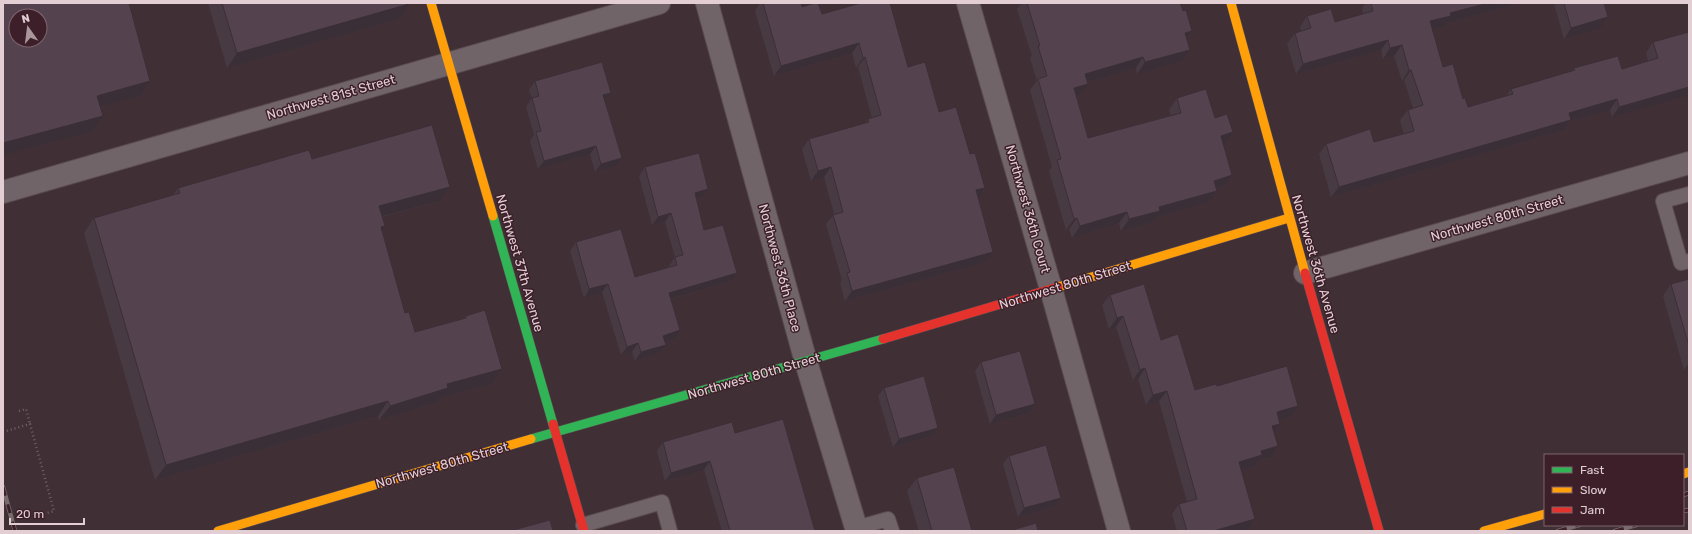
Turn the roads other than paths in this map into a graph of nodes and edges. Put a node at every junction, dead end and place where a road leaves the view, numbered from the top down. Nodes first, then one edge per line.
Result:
1 (431, 3) edge
2 (659, 3) edge
3 (707, 3) edge
4 (968, 3) edge
5 (1231, 3) edge
6 (449, 63) junction
7 (1689, 163) edge
8 (3, 192) edge
9 (1689, 194) edge
10 (1289, 218) junction
11 (1689, 261) edge
12 (1305, 273) junction
13 (1051, 289) junction
14 (806, 362) junction
15 (555, 432) junction
16 (1544, 514) edge
17 (583, 528) edge
18 (856, 529) edge
19 (218, 531) edge
20 (670, 531) edge
21 (892, 531) edge
22 (1119, 531) edge
23 (1379, 531) edge
24 (1484, 531) edge

1 - 6 street, Northwest 37th Avenue
2 - 6 street, Northwest 81st Street
3 - 14 street, Northwest 36th Place
4 - 13 street, Northwest 36th Court
5 - 10 street, Northwest 36th Avenue
6 - 8 street, Northwest 81st Street
6 - 15 street, Northwest 37th Avenue
7 - 12 street, Northwest 80th Street
9 - 11 lane
10 - 12 street, Northwest 36th Avenue
10 - 13 street, Northwest 80th Street
12 - 23 street, Northwest 36th Avenue
13 - 14 street, Northwest 80th Street
13 - 22 street, Northwest 36th Court
14 - 15 street, Northwest 80th Street
14 - 18 street, Northwest 36th Place
15 - 17 street, Northwest 37th Avenue
15 - 19 street, Northwest 80th Street
16 - 24 street
17 - 20 lane
18 - 21 lane

